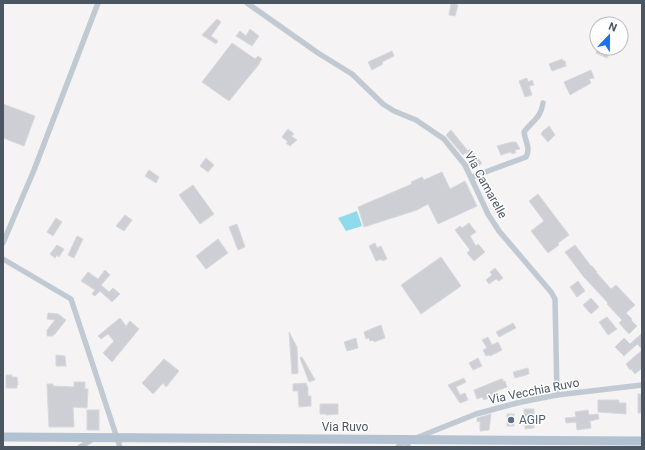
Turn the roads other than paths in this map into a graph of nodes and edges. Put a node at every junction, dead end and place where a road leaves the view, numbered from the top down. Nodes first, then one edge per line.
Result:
1 (98, 3) edge
2 (247, 3) edge
3 (543, 103) dead end
4 (472, 177) junction
5 (3, 243) edge
6 (3, 259) edge
7 (642, 385) edge
8 (557, 395) junction
9 (3, 437) edge
10 (95, 438) junction
11 (116, 438) junction
12 (642, 441) edge
13 (408, 442) edge
14 (80, 447) edge
15 (120, 447) edge
16 (398, 447) edge

1 - 5 street
2 - 4 street, Via Camarelle
3 - 4 street
4 - 8 street, Via Camarelle
6 - 11 street
7 - 8 street, Via Vecchia Ruvo
8 - 13 street, Via Vecchia Ruvo
9 - 10 main road, Via Ruvo
10 - 11 main road, Via Ruvo
10 - 14 street
11 - 13 main road, Via Ruvo
11 - 15 street
12 - 13 main road, Via Ruvo
13 - 16 street, Via Vecchia Ruvo

